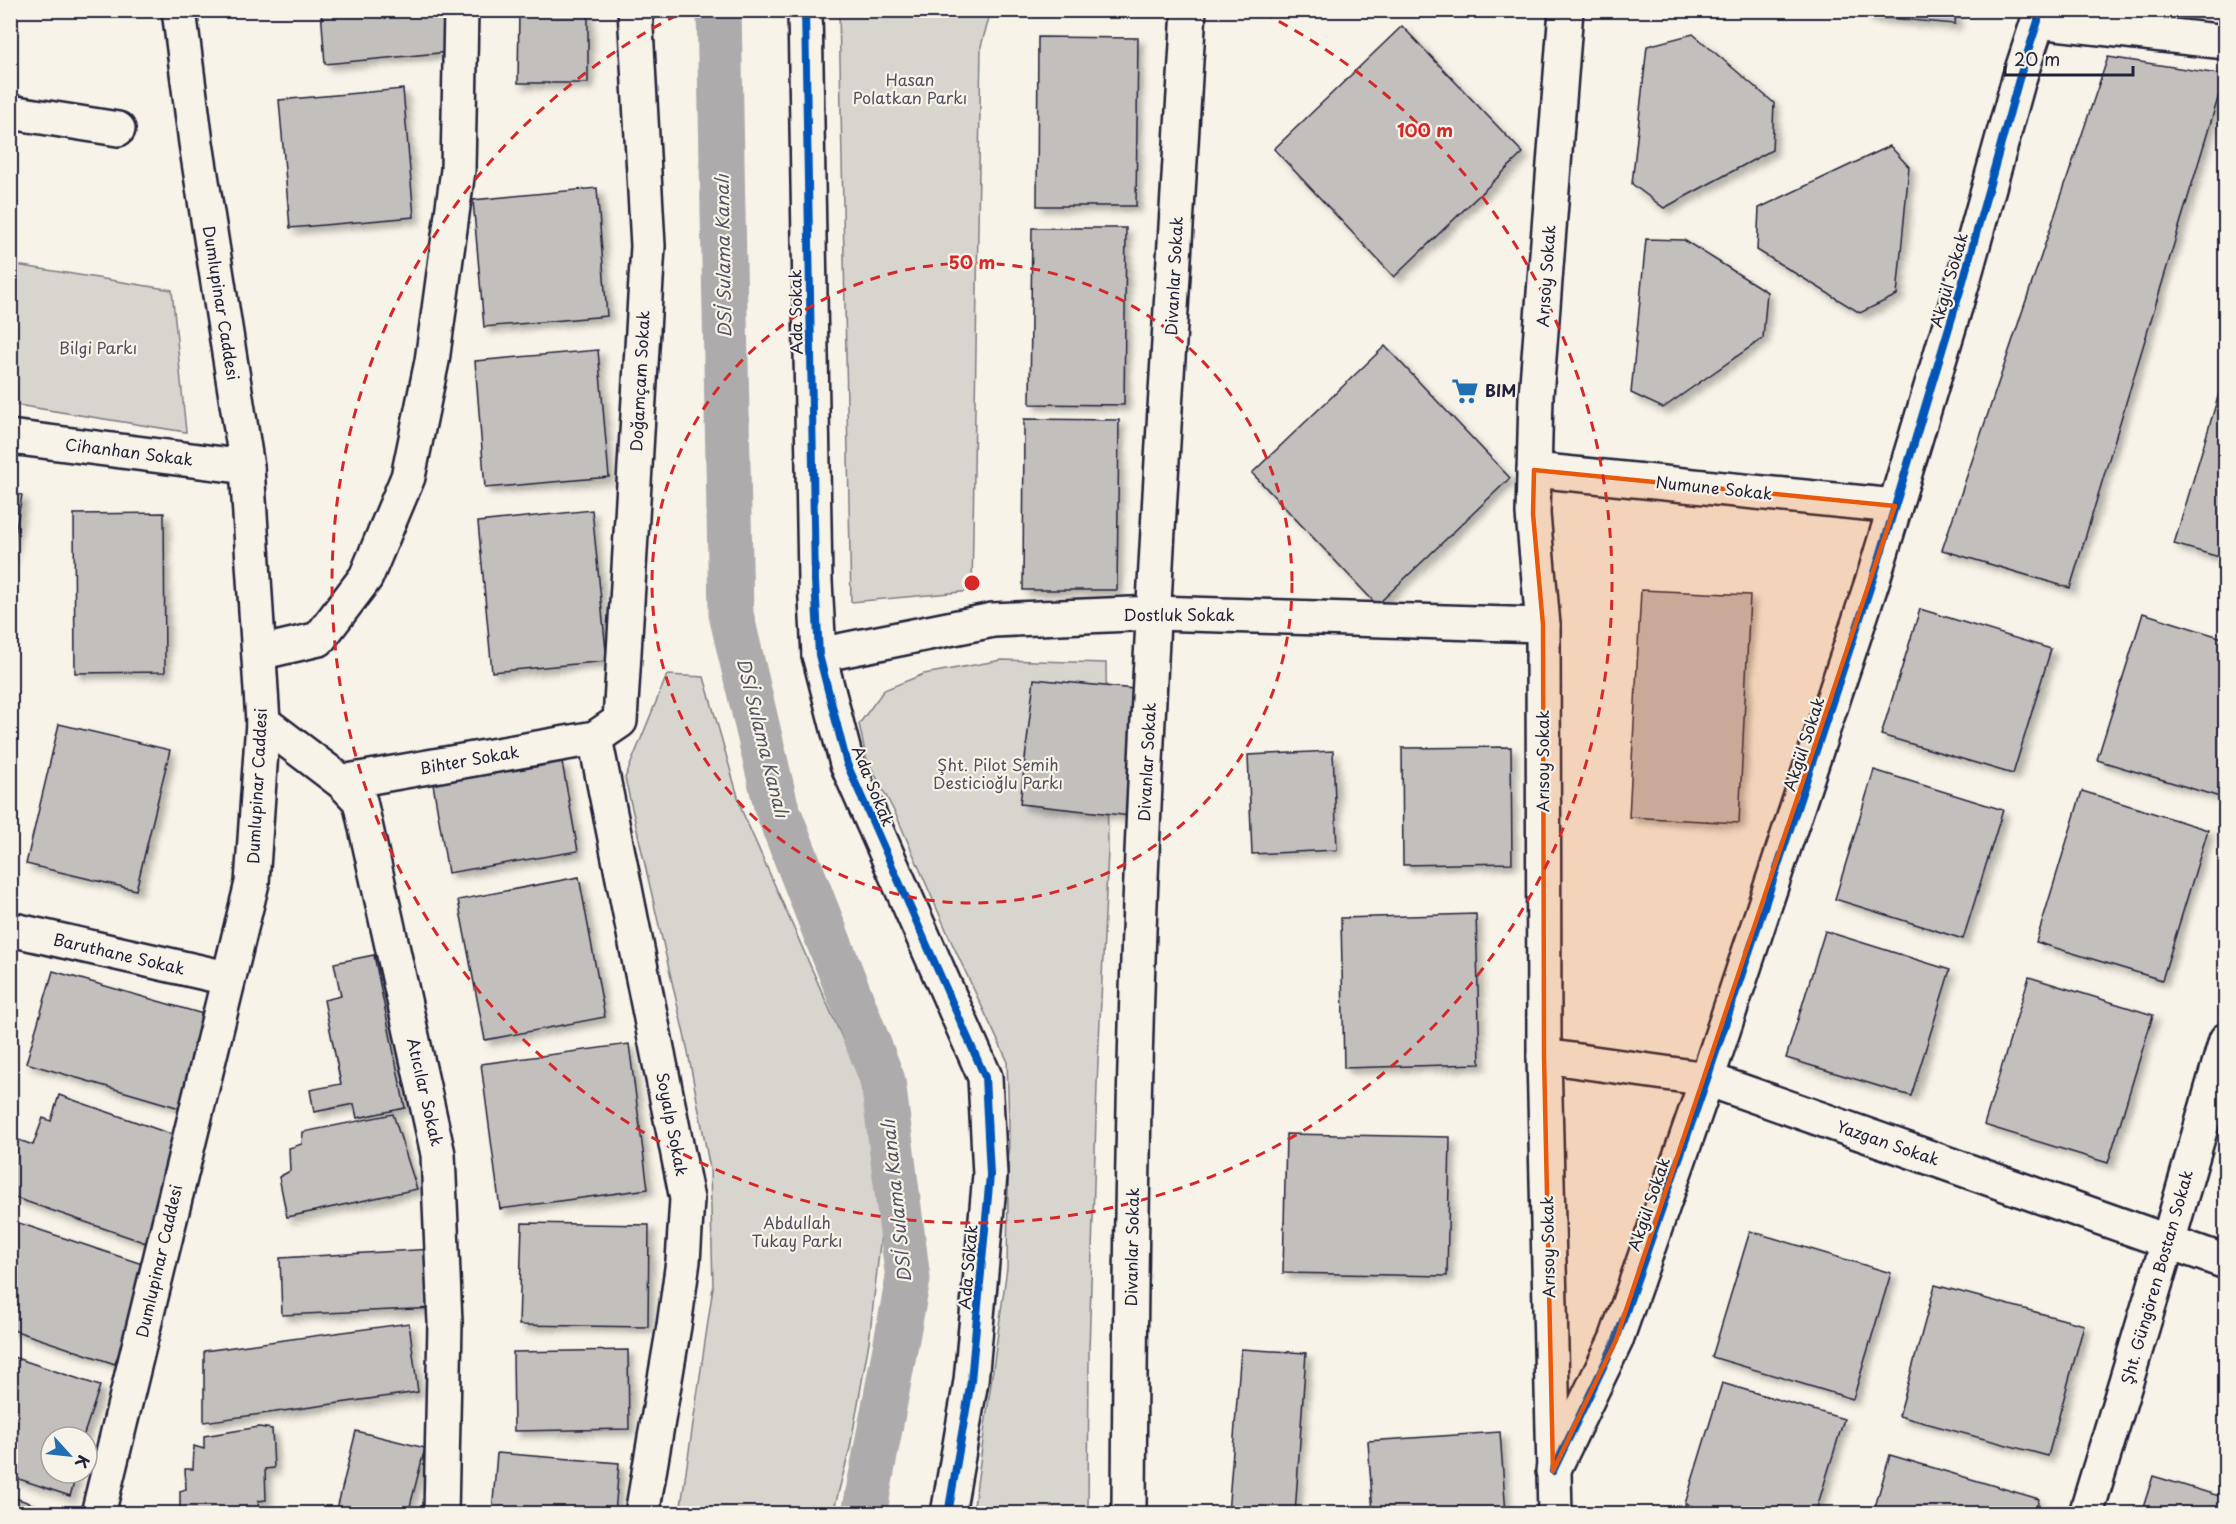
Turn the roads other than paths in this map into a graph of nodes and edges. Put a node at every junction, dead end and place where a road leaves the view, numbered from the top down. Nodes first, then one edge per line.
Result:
1 (179, 10) edge
2 (461, 10) edge
3 (635, 10) edge
4 (805, 10) edge
5 (1189, 10) edge
6 (1566, 10) edge
7 (2038, 16) edge
8 (2226, 42) edge
9 (10, 112) edge
10 (118, 129) dead end
11 (10, 437) edge
12 (247, 467) junction
13 (1534, 470) junction
14 (1895, 506) junction
15 (1154, 613) junction
16 (1543, 625) junction
17 (259, 653) junction
18 (819, 655) junction
19 (263, 722) junction
20 (595, 738) junction
21 (342, 782) junction
22 (10, 929) edge
23 (227, 978) junction
24 (2226, 1040) edge
25 (1544, 1056) junction
26 (1707, 1079) junction
27 (2168, 1242) junction
28 (2226, 1262) edge
29 (1553, 1471) junction
30 (98, 1514) edge
31 (441, 1514) edge
32 (642, 1514) edge
33 (948, 1514) edge
34 (1129, 1514) edge
35 (1555, 1514) edge
36 (2086, 1514) edge

1 - 12 street, Dumlupinar Caddesi
2 - 17 street
3 - 20 street, Doğamçam Sokak
4 - 18 street, Ada Sokak
5 - 15 street, Divanlar Sokak
6 - 13 street, Arısoy Sokak
7 - 8 street
7 - 14 street, Akgül Sokak
9 - 10 street
11 - 12 street, Cihanhan Sokak
12 - 17 street, Dumlupinar Caddesi
13 - 14 street, Numune Sokak
13 - 16 street, Arısoy Sokak
14 - 26 street, Akgül Sokak
15 - 16 street, Dostluk Sokak
15 - 18 street, Dostluk Sokak
15 - 34 street, Divanlar Sokak
16 - 25 street, Arısoy Sokak
17 - 19 street, Dumlupinar Caddesi
18 - 33 street, Ada Sokak
19 - 21 street, Atıcılar Sokak
19 - 23 street, Dumlupinar Caddesi
20 - 21 street, Bihter Sokak
20 - 32 street, Soyalp Sokak
21 - 31 street, Atıcılar Sokak
22 - 23 street, Baruthane Sokak
23 - 30 street, Dumlupinar Caddesi
24 - 27 street, Şht. Güngören Bostan Sokak
25 - 26 street, Yazgan Sokak
25 - 29 street, Arısoy Sokak
26 - 27 street, Yazgan Sokak
26 - 29 street, Akgül Sokak
27 - 28 street, Yazgan Sokak
27 - 36 street, Şht. Güngören Bostan Sokak
29 - 35 street, Arısoy Sokak

